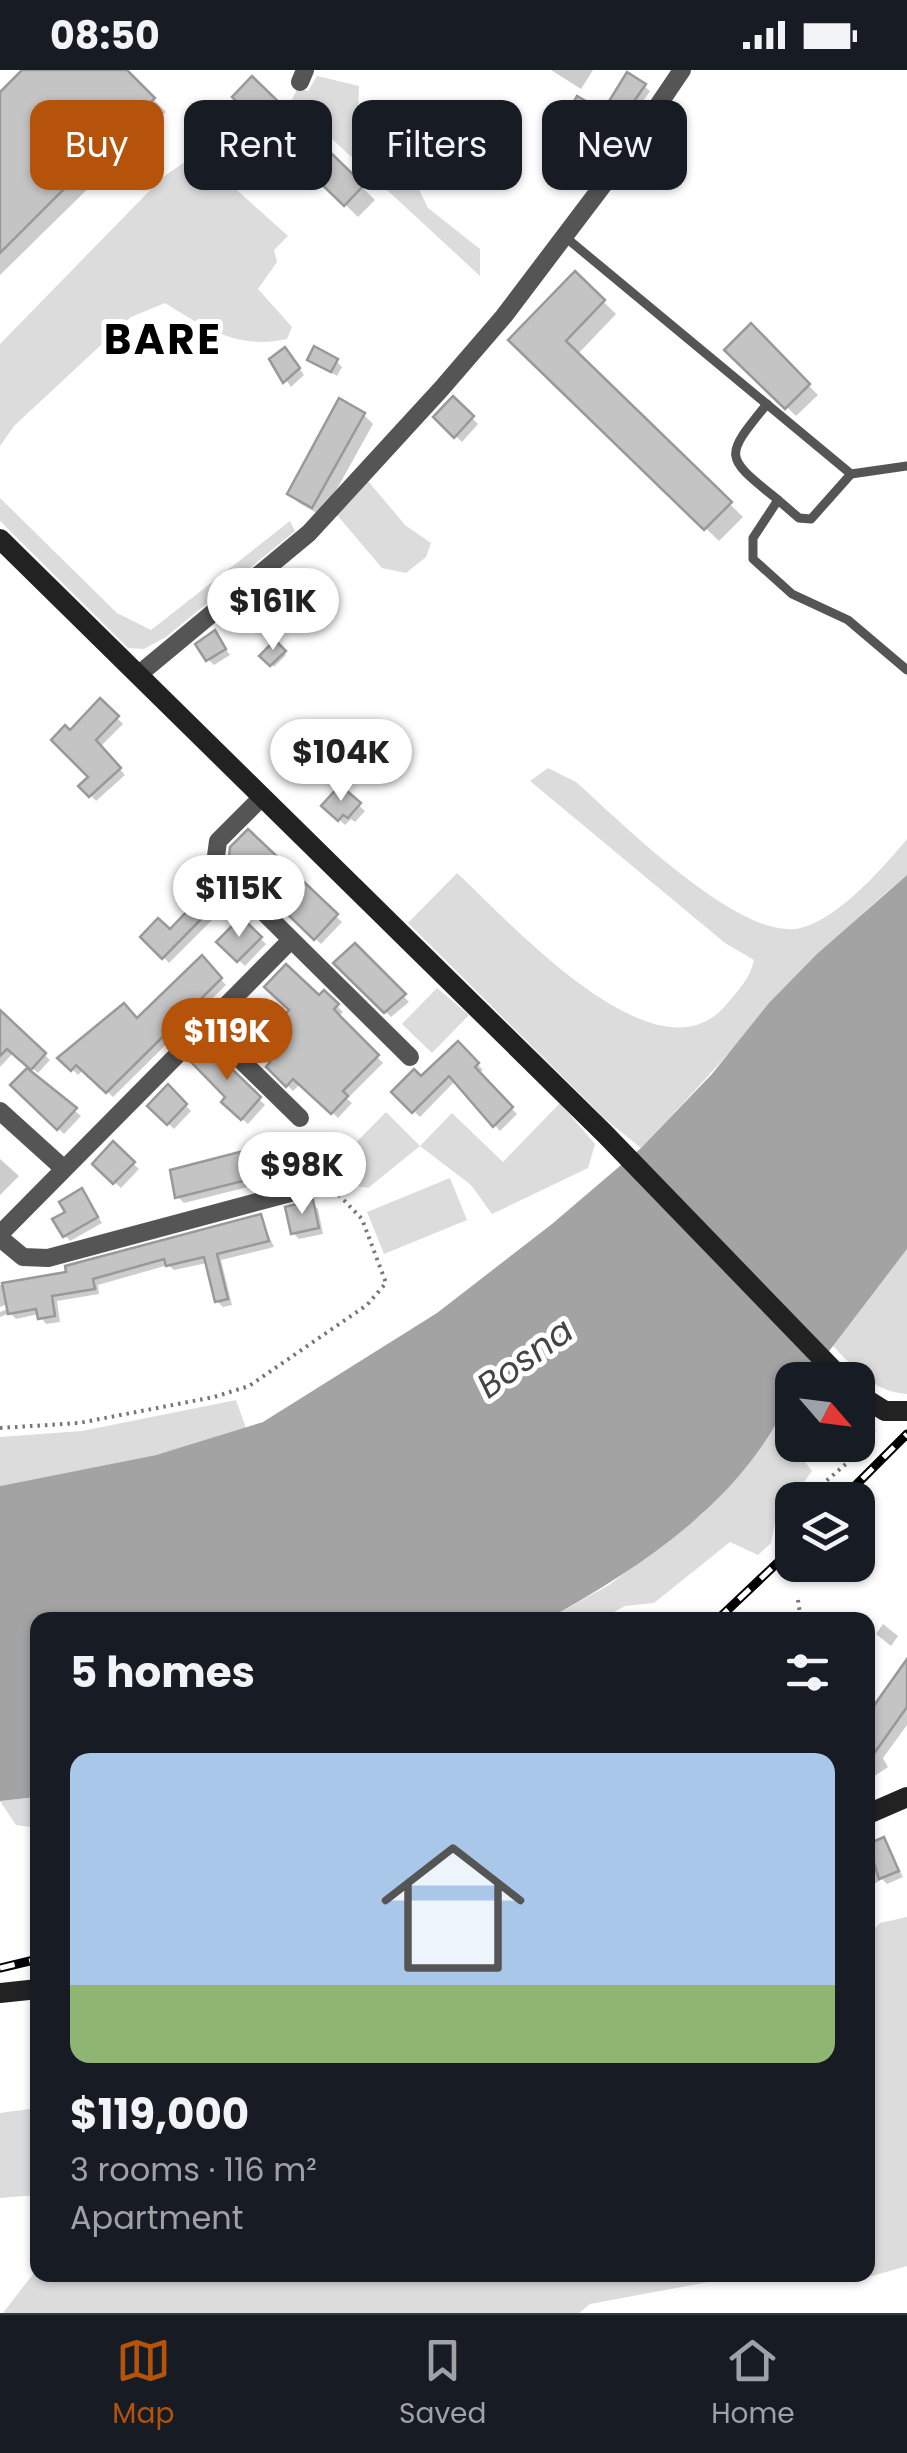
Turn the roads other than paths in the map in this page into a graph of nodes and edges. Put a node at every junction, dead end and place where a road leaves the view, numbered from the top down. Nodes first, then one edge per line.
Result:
1 (682, 70) edge
2 (564, 236) junction
3 (768, 404) junction
4 (907, 466) edge
5 (851, 474) junction
6 (778, 500) junction
7 (0, 539) edge
8 (907, 670) edge
9 (138, 675) junction
10 (260, 799) junction
11 (290, 940) junction
12 (204, 1024) junction
13 (410, 1057) dead end
14 (0, 1111) edge
15 (300, 1118) dead end
16 (62, 1168) junction
17 (324, 1184) road end
18 (0, 1236) edge
19 (826, 1362) edge
20 (875, 1405) edge
21 (907, 1411) edge
22 (907, 1797) edge
23 (875, 1811) edge
24 (30, 1990) edge
25 (0, 1993) edge

1 - 2 street
2 - 3 lane
2 - 9 street
3 - 5 lane
3 - 6 lane
4 - 5 lane
5 - 6 lane
6 - 8 lane
7 - 9 street
9 - 10 street
10 - 11 street
10 - 19 street
11 - 12 street
11 - 13 street
12 - 15 street
12 - 16 street
14 - 16 street
16 - 18 street
17 - 18 street
20 - 21 street
22 - 23 street
24 - 25 street

